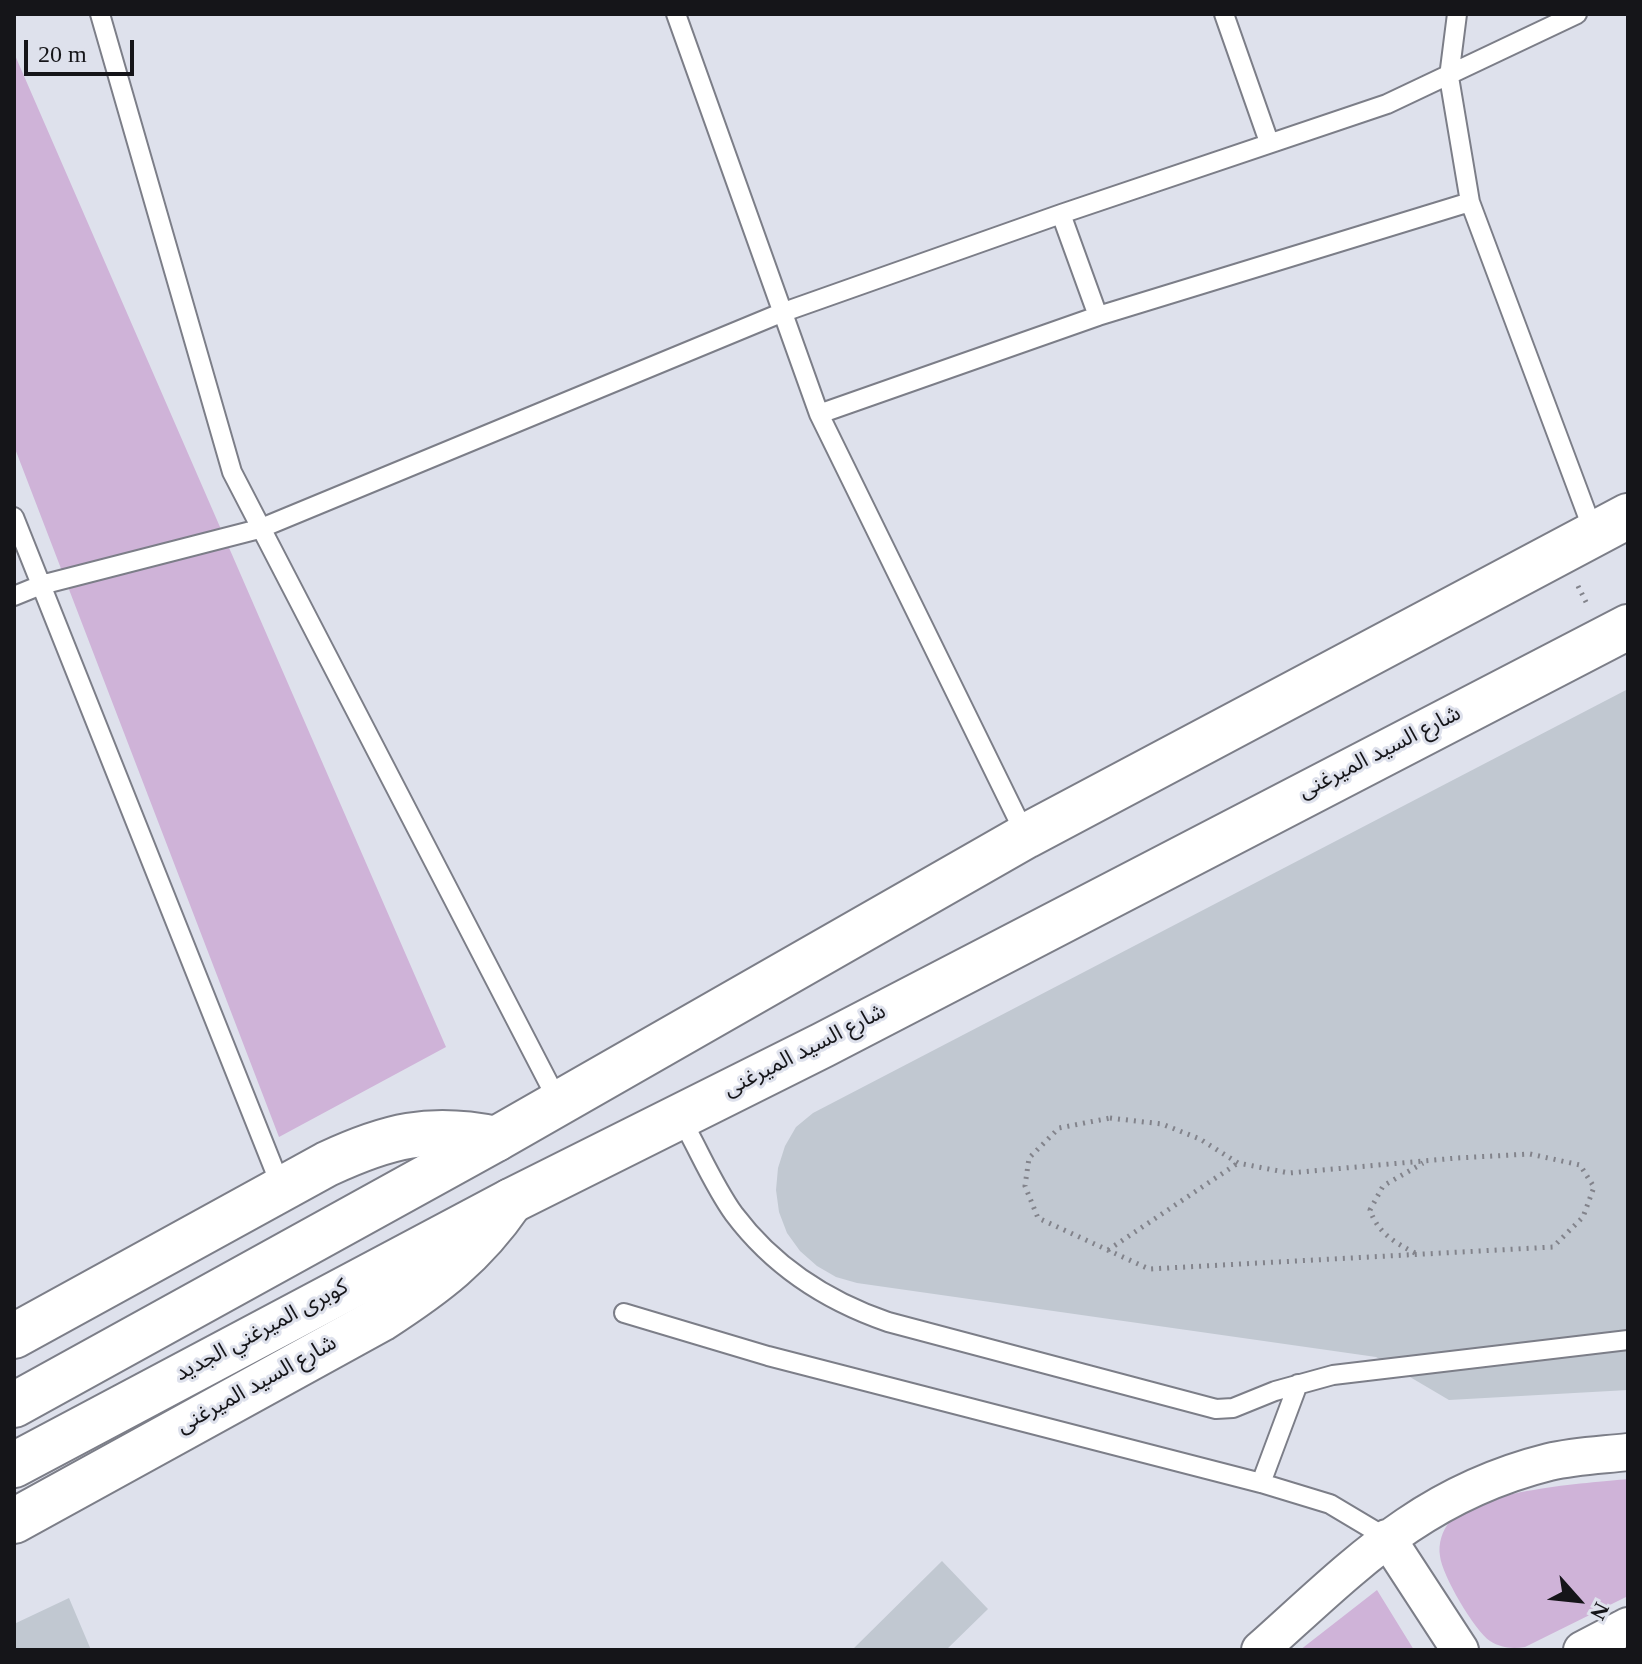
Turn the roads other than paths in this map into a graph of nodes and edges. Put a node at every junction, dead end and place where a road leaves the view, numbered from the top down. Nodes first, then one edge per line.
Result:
1 (100, 14) edge
2 (676, 14) edge
3 (1224, 14) edge
4 (1457, 14) edge
5 (1577, 14) edge
6 (1449, 77) junction
7 (1269, 142) junction
8 (1470, 202) junction
9 (1061, 214) junction
10 (781, 313) junction
11 (1098, 316) junction
12 (819, 414) junction
13 (14, 517) edge
14 (259, 529) junction
15 (1594, 533) edge
16 (41, 585) junction
17 (14, 596) edge
18 (1616, 633) edge
19 (1026, 836) junction
20 (559, 1103) junction
21 (680, 1117) junction
22 (496, 1139) junction
23 (588, 1162) junction
24 (282, 1189) junction
25 (511, 1201) junction
26 (624, 1313) dead end
27 (14, 1336) edge
28 (1628, 1340) edge
29 (1298, 1384) junction
30 (14, 1405) edge
31 (1628, 1452) edge
32 (14, 1465) edge
33 (1261, 1483) junction
34 (14, 1521) edge
35 (1387, 1538) junction
36 (1628, 1626) edge
37 (1260, 1650) edge
38 (1460, 1650) edge
39 (1582, 1650) edge

1 - 14 lane
2 - 10 lane
3 - 7 lane
4 - 6 lane
5 - 6 lane
6 - 7 lane
6 - 8 lane
7 - 9 lane
8 - 11 lane
8 - 15 lane
9 - 10 lane
9 - 11 lane
10 - 12 lane
10 - 14 lane
11 - 12 lane
12 - 19 lane
13 - 16 lane
14 - 16 lane
14 - 20 lane
15 - 19 main road
16 - 17 lane
16 - 24 lane
18 - 21 main road, شارع السيد الميرغنى
19 - 20 main road
20 - 22 main road
20 - 23 main road
21 - 23 main road, شارع السيد الميرغنى
21 - 29 lane
22 - 24 main road
22 - 30 main road
23 - 25 main road, شارع السيد الميرغنى
24 - 27 main road
25 - 32 main road, كوبرى الميرغني الجديد
25 - 34 main road, شارع السيد الميرغنى
26 - 33 lane
28 - 29 lane
29 - 33 lane
31 - 35 street
33 - 35 lane
35 - 37 street
35 - 38 street
36 - 39 street

